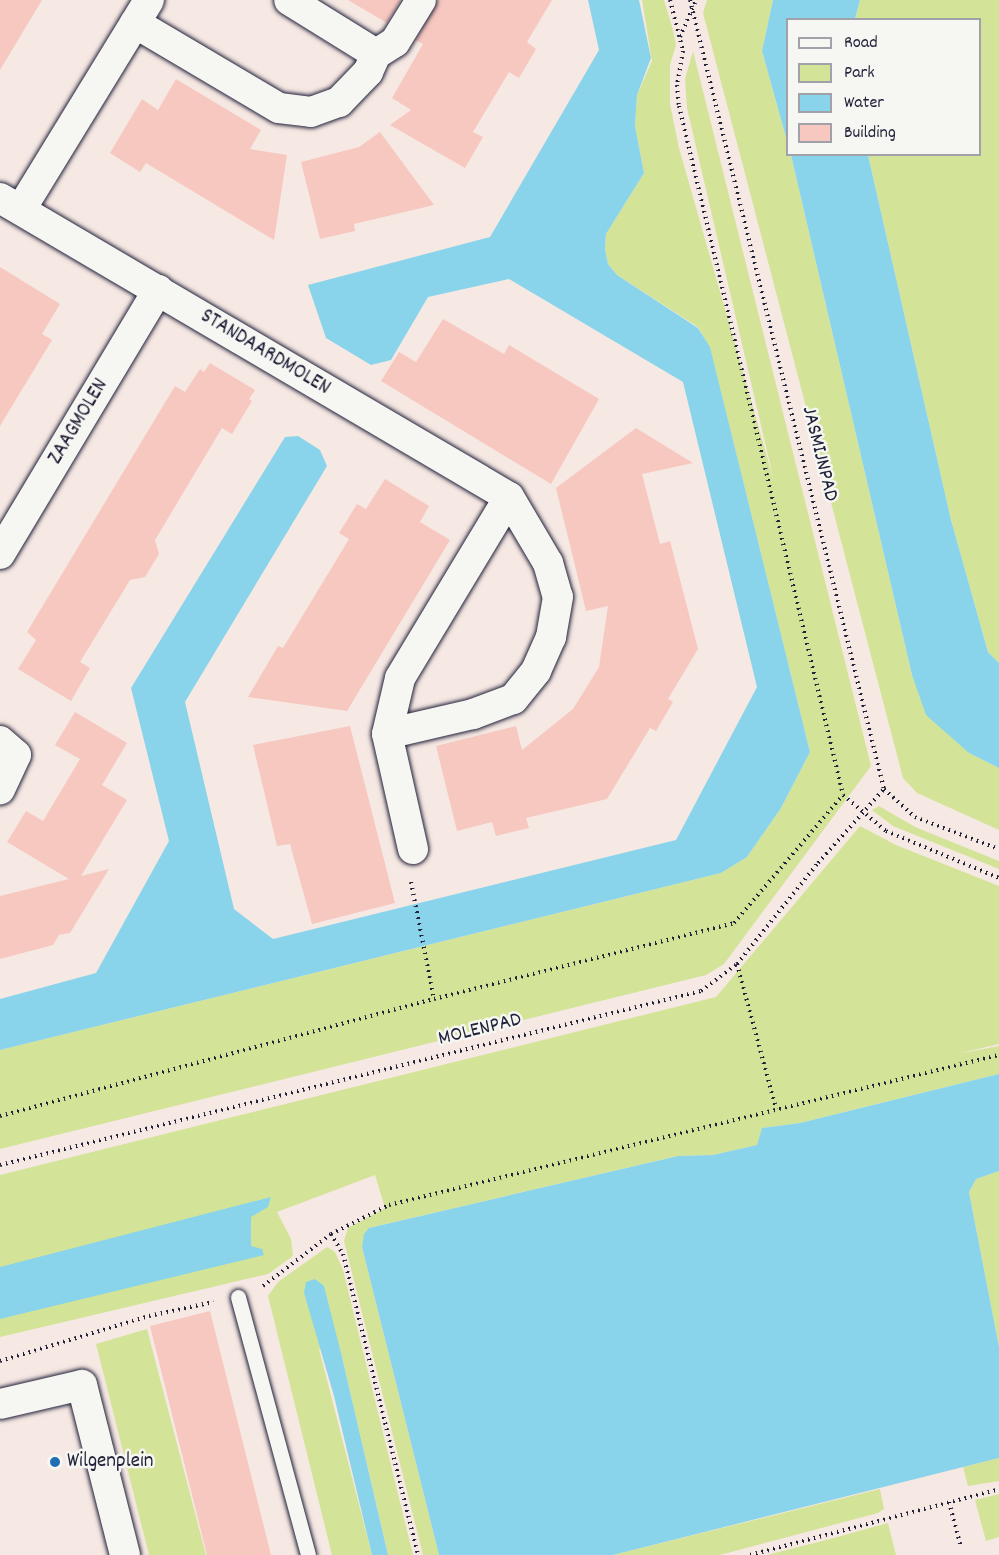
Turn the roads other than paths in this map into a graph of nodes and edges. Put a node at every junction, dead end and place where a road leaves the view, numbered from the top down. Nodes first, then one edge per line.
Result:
1 (289, 0) edge
2 (421, 0) edge
3 (142, 11) edge
4 (376, 54) junction
5 (10, 204) edge
6 (158, 290) junction
7 (509, 497) junction
8 (0, 554) edge
9 (387, 734) junction
10 (0, 741) edge
11 (0, 789) edge
12 (413, 849) dead end
13 (238, 1297) dead end
14 (0, 1404) edge
15 (125, 1555) edge
16 (308, 1555) edge

1 - 4 street
2 - 4 street, STANDAARDMOLEN
3 - 4 street, STANDAARDMOLEN
3 - 5 street, STANDAARDMOLEN
5 - 6 street, STANDAARDMOLEN
6 - 7 street, STANDAARDMOLEN
6 - 8 street, ZAAGMOLEN
7 - 9 street
7 - 9 street, STANDAARDMOLEN
9 - 12 street
10 - 11 street
13 - 16 lane
14 - 15 street

